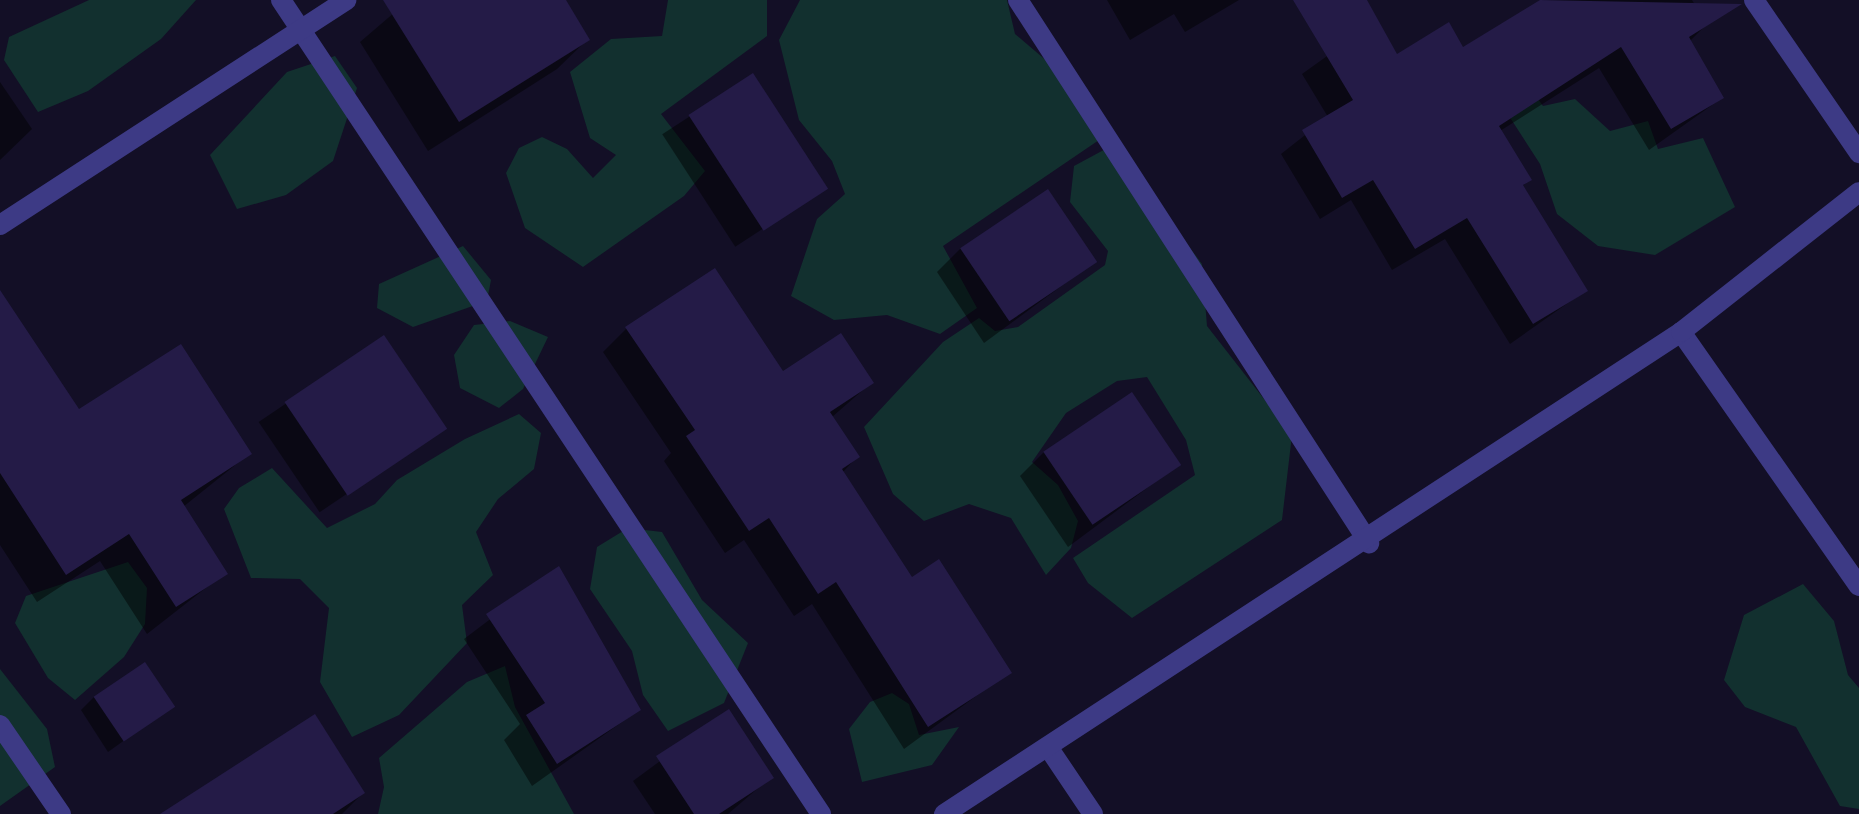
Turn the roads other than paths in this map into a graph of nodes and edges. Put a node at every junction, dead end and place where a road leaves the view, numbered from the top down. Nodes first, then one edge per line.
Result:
1 (281, 0) edge
2 (346, 0) edge
3 (1018, 0) edge
4 (1754, 0) edge
5 (300, 29) junction
6 (1859, 153) edge
7 (1859, 192) edge
8 (0, 225) edge
9 (1681, 332) junction
10 (1369, 543) junction
11 (1859, 586) edge
12 (0, 725) edge
13 (1050, 750) junction
14 (61, 814) edge
15 (821, 814) edge
16 (944, 814) edge
17 (1093, 814) edge

1 - 5 street
2 - 5 street
3 - 10 street
4 - 6 street
5 - 8 street
5 - 15 street
7 - 9 street
9 - 10 street
9 - 11 street
10 - 13 street
12 - 14 street
13 - 16 street
13 - 17 street

